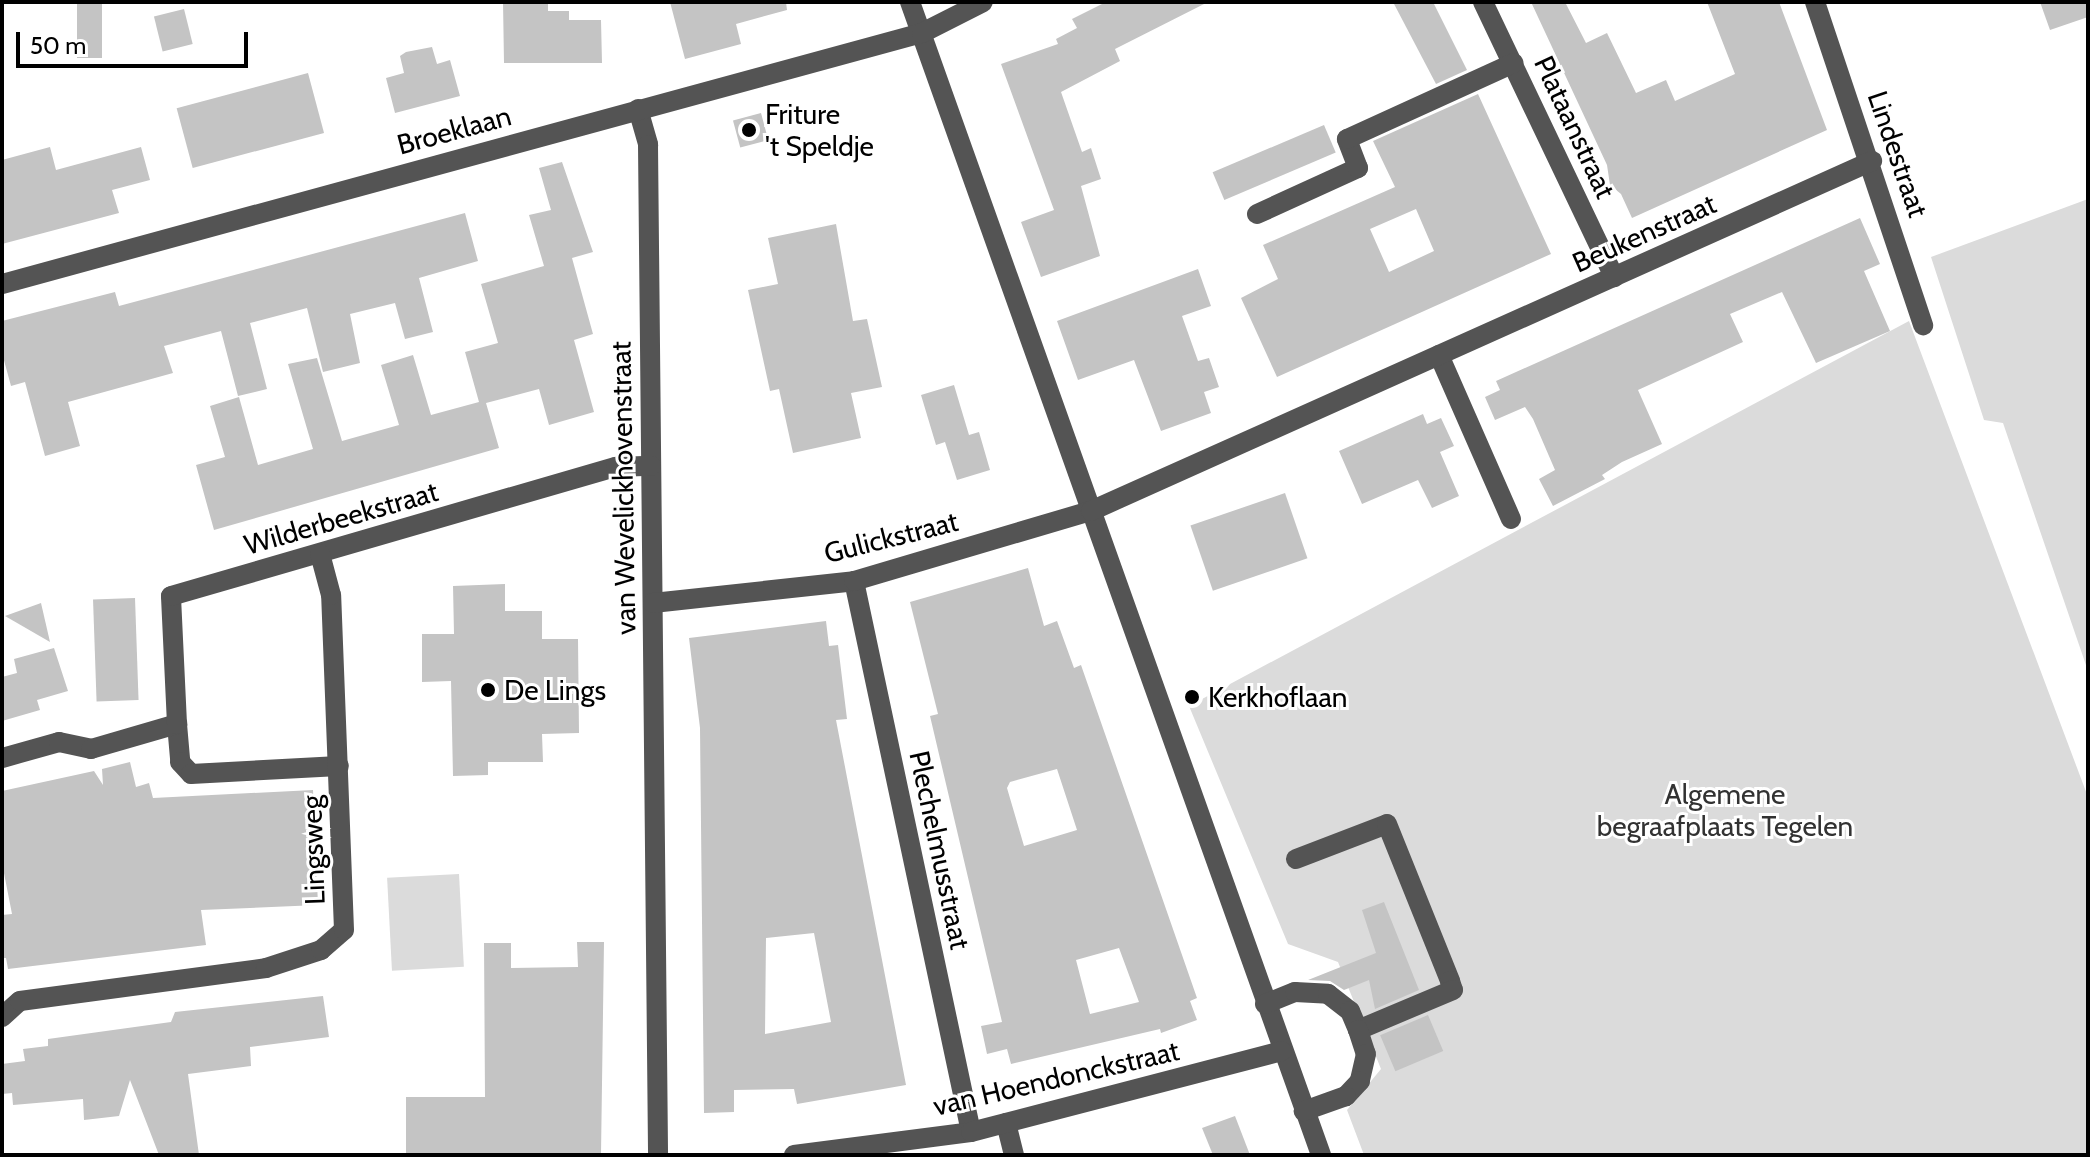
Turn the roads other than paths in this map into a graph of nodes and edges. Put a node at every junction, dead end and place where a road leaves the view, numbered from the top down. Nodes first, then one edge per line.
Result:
1 (910, 2) edge
2 (983, 2) edge
3 (1483, 2) edge
4 (1815, 2) edge
5 (922, 33) junction
6 (1514, 63) junction
7 (638, 109) junction
8 (1872, 161) junction
9 (1257, 214) dead end
10 (1614, 277) junction
11 (2, 284) edge
12 (1923, 325) dead end
13 (1439, 355) junction
14 (651, 466) junction
15 (1091, 511) junction
16 (1511, 519) dead end
17 (320, 554) junction
18 (854, 581) junction
19 (653, 603) junction
20 (177, 724) junction
21 (2, 758) edge
22 (339, 766) junction
23 (1296, 859) dead end
24 (1265, 1004) junction
25 (2, 1017) edge
26 (1358, 1030) junction
27 (1282, 1051) junction
28 (1304, 1111) junction
29 (1006, 1123) junction
30 (971, 1132) junction
31 (939, 1146) edge
32 (658, 1155) edge
33 (794, 1155) edge
34 (1014, 1155) edge
35 (1321, 1155) edge

1 - 5 street
2 - 5 street, Broeklaan
3 - 6 street, Plataanstraat
4 - 8 street, Lindestraat
5 - 7 street, Broeklaan
5 - 15 street
6 - 9 street
6 - 10 street, Plataanstraat
7 - 11 street, Broeklaan
7 - 14 street, van Wevelickhovenstraat
8 - 10 street, Beukenstraat
8 - 12 street, Lindestraat
10 - 13 street, Beukenstraat
13 - 15 street, Beukenstraat
13 - 16 street
14 - 17 street, Wilderbeekstraat
14 - 19 street, van Wevelickhovenstraat
15 - 18 street, Gulickstraat
15 - 24 street
17 - 20 street, Wilderbeekstraat
17 - 22 street, Lingsweg
18 - 19 street, Gulickstraat
18 - 30 street, Plechelmusstraat
19 - 32 street, van Wevelickhovenstraat
20 - 21 street
20 - 22 street, Wilderbeekstraat
22 - 25 street, Lingsweg
23 - 26 street
24 - 26 street
24 - 27 street
26 - 28 street
27 - 28 street
27 - 29 street, van Hoendonckstraat
28 - 35 street
29 - 30 street, van Hoendonckstraat
29 - 34 street
30 - 31 street, van Hoendonckstraat
31 - 33 street, van Hoendonckstraat

